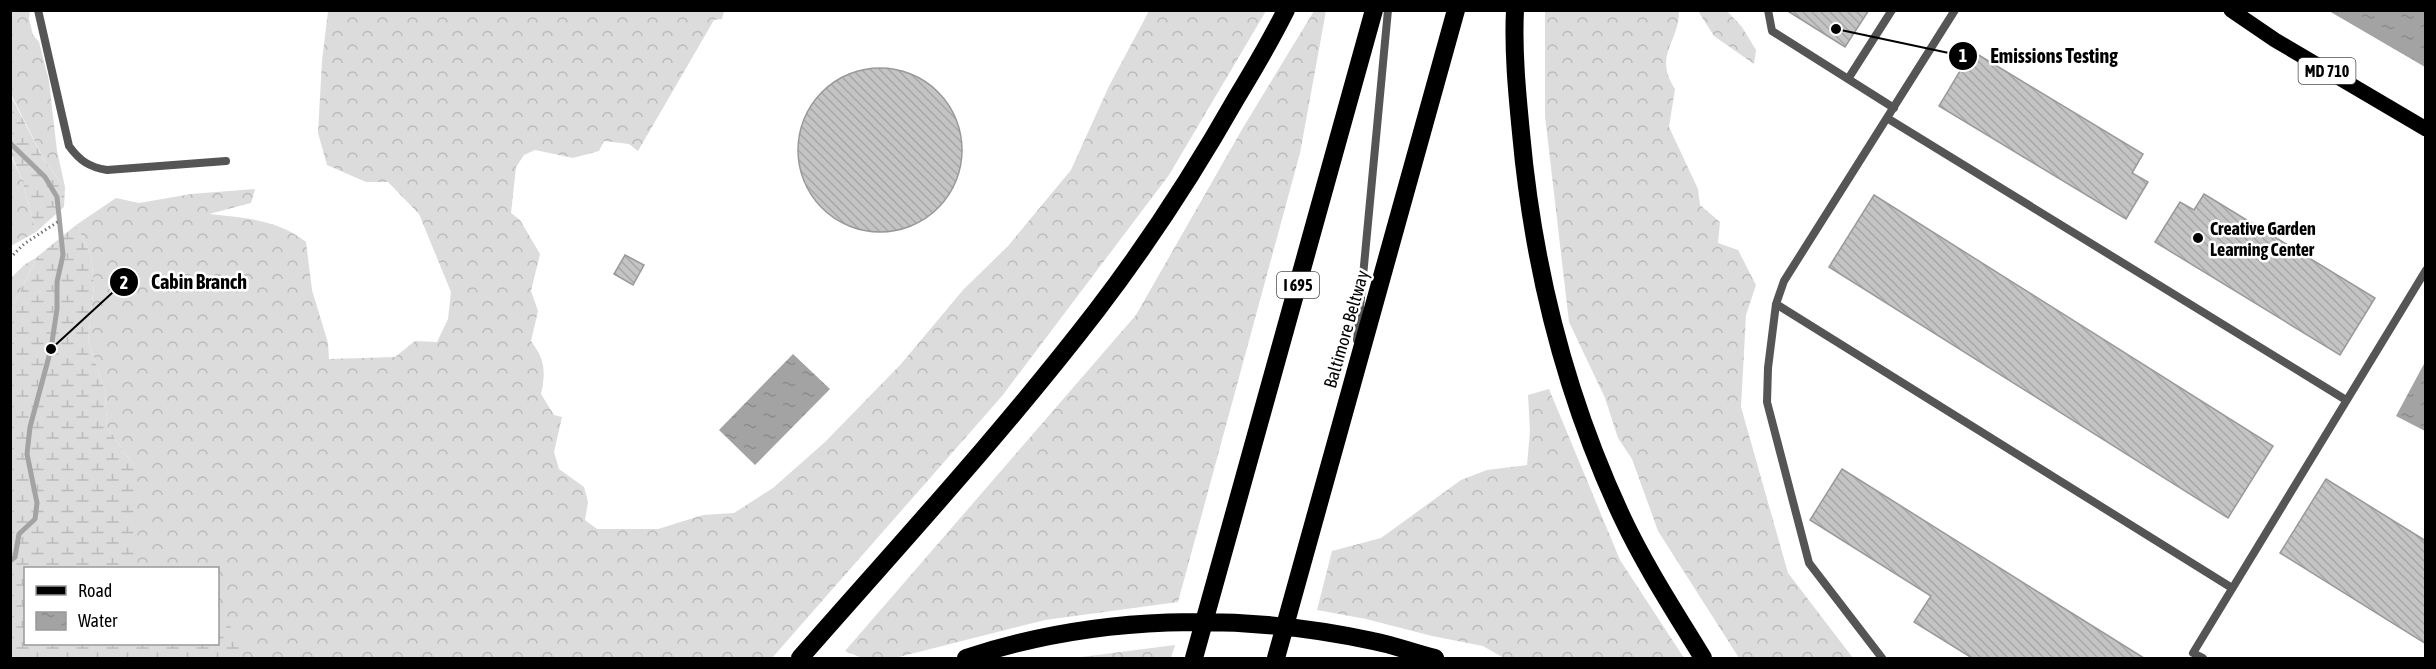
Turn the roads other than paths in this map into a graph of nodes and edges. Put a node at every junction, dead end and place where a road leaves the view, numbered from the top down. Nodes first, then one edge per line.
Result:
1 (38, 10) edge
2 (1286, 10) edge
3 (1374, 10) edge
4 (1388, 10) edge
5 (1456, 10) edge
6 (1515, 10) edge
7 (1768, 10) edge
8 (1892, 10) edge
9 (1955, 10) edge
10 (2230, 10) edge
11 (1848, 79) junction
12 (1894, 108) junction
13 (1887, 118) junction
14 (2426, 129) edge
15 (226, 161) dead end
16 (2426, 270) edge
17 (1776, 304) junction
18 (1353, 380) junction
19 (2346, 400) junction
20 (2232, 588) junction
21 (800, 658) edge
22 (966, 658) edge
23 (1194, 658) edge
24 (1276, 658) edge
25 (1435, 658) edge
26 (1703, 658) edge
27 (1882, 658) edge
28 (2203, 658) edge

1 - 15 lane
2 - 21 highway
3 - 23 highway, I 695
4 - 18 lane
5 - 18 highway, Baltimore Beltway
6 - 26 highway
7 - 11 lane
8 - 11 lane
9 - 12 lane
10 - 14 main road, MD 710
11 - 12 lane
12 - 13 lane
13 - 17 lane
13 - 19 lane
16 - 19 lane
17 - 20 lane
17 - 27 lane
18 - 24 highway, Baltimore Beltway
19 - 20 lane
20 - 28 lane
22 - 25 highway

